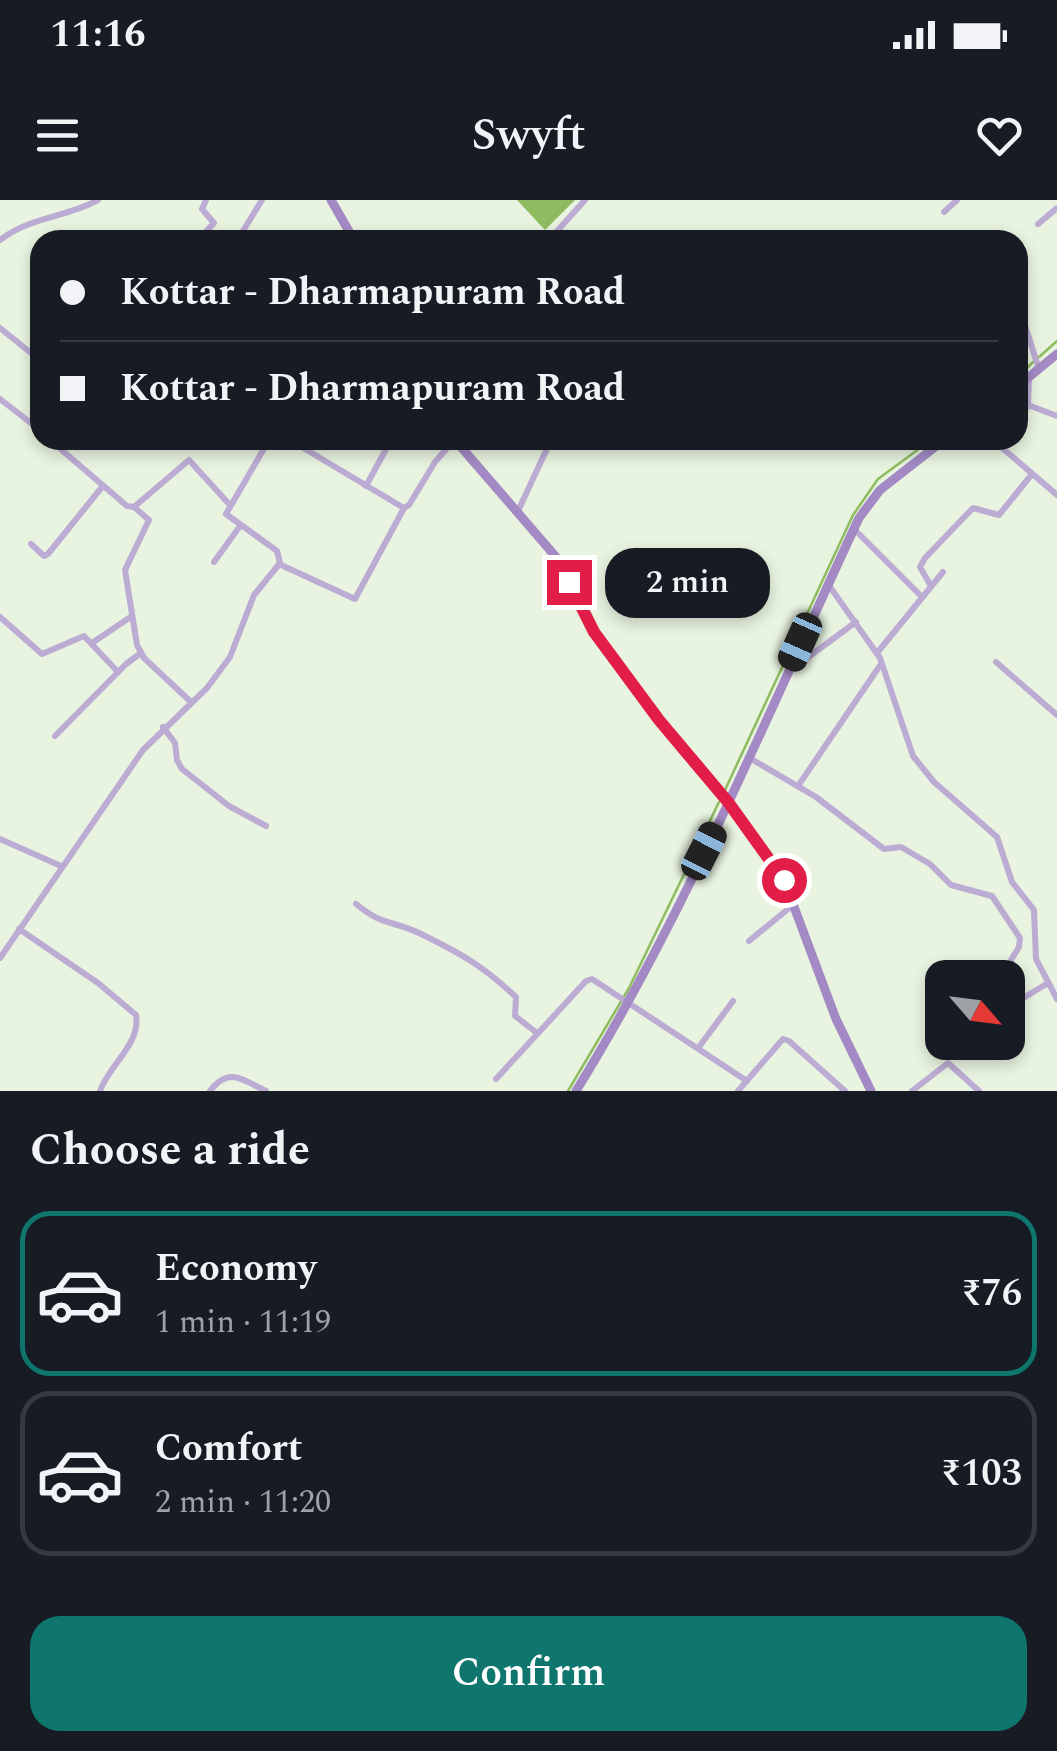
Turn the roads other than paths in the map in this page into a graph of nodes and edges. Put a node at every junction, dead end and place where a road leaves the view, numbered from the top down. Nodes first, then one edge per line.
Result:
1 (98, 200) edge
2 (262, 200) edge
3 (330, 200) edge
4 (585, 200) edge
5 (957, 200) edge
6 (201, 203) edge
7 (1057, 208) edge
8 (944, 212) dead end
9 (1038, 224) dead end
10 (208, 230) edge
11 (243, 230) edge
12 (348, 230) edge
13 (557, 230) edge
14 (0, 240) edge
15 (0, 328) edge
16 (1028, 335) edge
17 (30, 350) edge
18 (1057, 354) edge
19 (1037, 365) junction
20 (1029, 377) joint
21 (0, 399) edge
22 (1028, 405) joint
23 (1057, 416) edge
24 (30, 422) edge
25 (61, 450) edge
26 (263, 450) edge
27 (307, 450) edge
28 (386, 450) edge
29 (445, 450) edge
30 (463, 450) edge
31 (546, 450) edge
32 (931, 450) edge
33 (1006, 450) edge
34 (1032, 474) junction
35 (366, 486) junction
36 (102, 487) junction
37 (1057, 494) edge
38 (229, 504) junction
39 (134, 507) junction
40 (404, 508) junction
41 (517, 512) junction
42 (240, 526) junction
43 (854, 529) junction
44 (31, 544) dead end
45 (214, 562) dead end
46 (279, 564) junction
47 (943, 572) dead end
48 (827, 582) junction
49 (930, 586) junction
50 (922, 597) junction
51 (0, 616) edge
52 (132, 616) junction
53 (856, 622) junction
54 (92, 643) junction
55 (877, 652) junction
56 (140, 653) junction
57 (996, 662) dead end
58 (882, 664) junction
59 (118, 672) junction
60 (786, 672) junction
61 (192, 702) junction
62 (1057, 715) edge
63 (163, 727) junction
64 (55, 736) dead end
65 (747, 757) junction
66 (798, 786) junction
67 (728, 802) junction
68 (266, 826) dead end
69 (0, 838) edge
70 (62, 866) junction
71 (356, 904) dead end
72 (794, 904) junction
73 (20, 928) junction
74 (748, 941) dead end
75 (0, 958) edge
76 (1048, 984) junction
77 (1057, 999) edge
78 (624, 1001) junction
79 (734, 1001) dead end
80 (536, 1033) junction
81 (700, 1047) junction
82 (496, 1079) dead end
83 (747, 1081) junction
84 (100, 1091) edge
85 (210, 1091) edge
86 (266, 1091) edge
87 (576, 1091) edge
88 (738, 1091) edge
89 (845, 1091) edge
90 (871, 1091) edge
91 (912, 1091) edge
92 (979, 1091) edge

1 - 14 street
2 - 11 street
3 - 12 main road
4 - 13 street
5 - 8 street
6 - 10 street
7 - 9 street
15 - 17 street
16 - 19 street
18 - 19 main road
19 - 20 main road
20 - 22 street
21 - 24 street
22 - 23 street
25 - 36 street
26 - 38 street
27 - 35 street
28 - 35 street
29 - 40 street
30 - 41 main road
31 - 41 street
32 - 43 main road
33 - 34 street
34 - 37 street
34 - 49 street
35 - 40 street
36 - 39 street
36 - 44 street
38 - 39 street
38 - 42 street
39 - 52 street
40 - 46 street
41 - 67 main road
42 - 45 street
42 - 46 street
43 - 48 main road
43 - 50 street
46 - 61 street
47 - 49 street
48 - 53 street
48 - 60 main road
49 - 50 street
50 - 55 street
51 - 54 street
52 - 54 street
52 - 56 street
53 - 55 street
53 - 60 street
54 - 59 street
55 - 58 street
56 - 59 street
56 - 61 street
57 - 62 street
58 - 66 street
58 - 76 street
59 - 64 street
60 - 65 main road
61 - 63 street
63 - 68 street
63 - 70 street
65 - 66 street
65 - 67 main road
66 - 76 street
67 - 72 main road
67 - 78 main road
69 - 70 street
70 - 73 street
71 - 80 street
72 - 74 street
72 - 90 main road
73 - 75 street
73 - 84 street
76 - 77 street
78 - 80 street
78 - 81 street
78 - 87 main road
79 - 81 street
80 - 82 street
81 - 83 street
83 - 88 street
83 - 89 street
85 - 86 street
91 - 92 street

